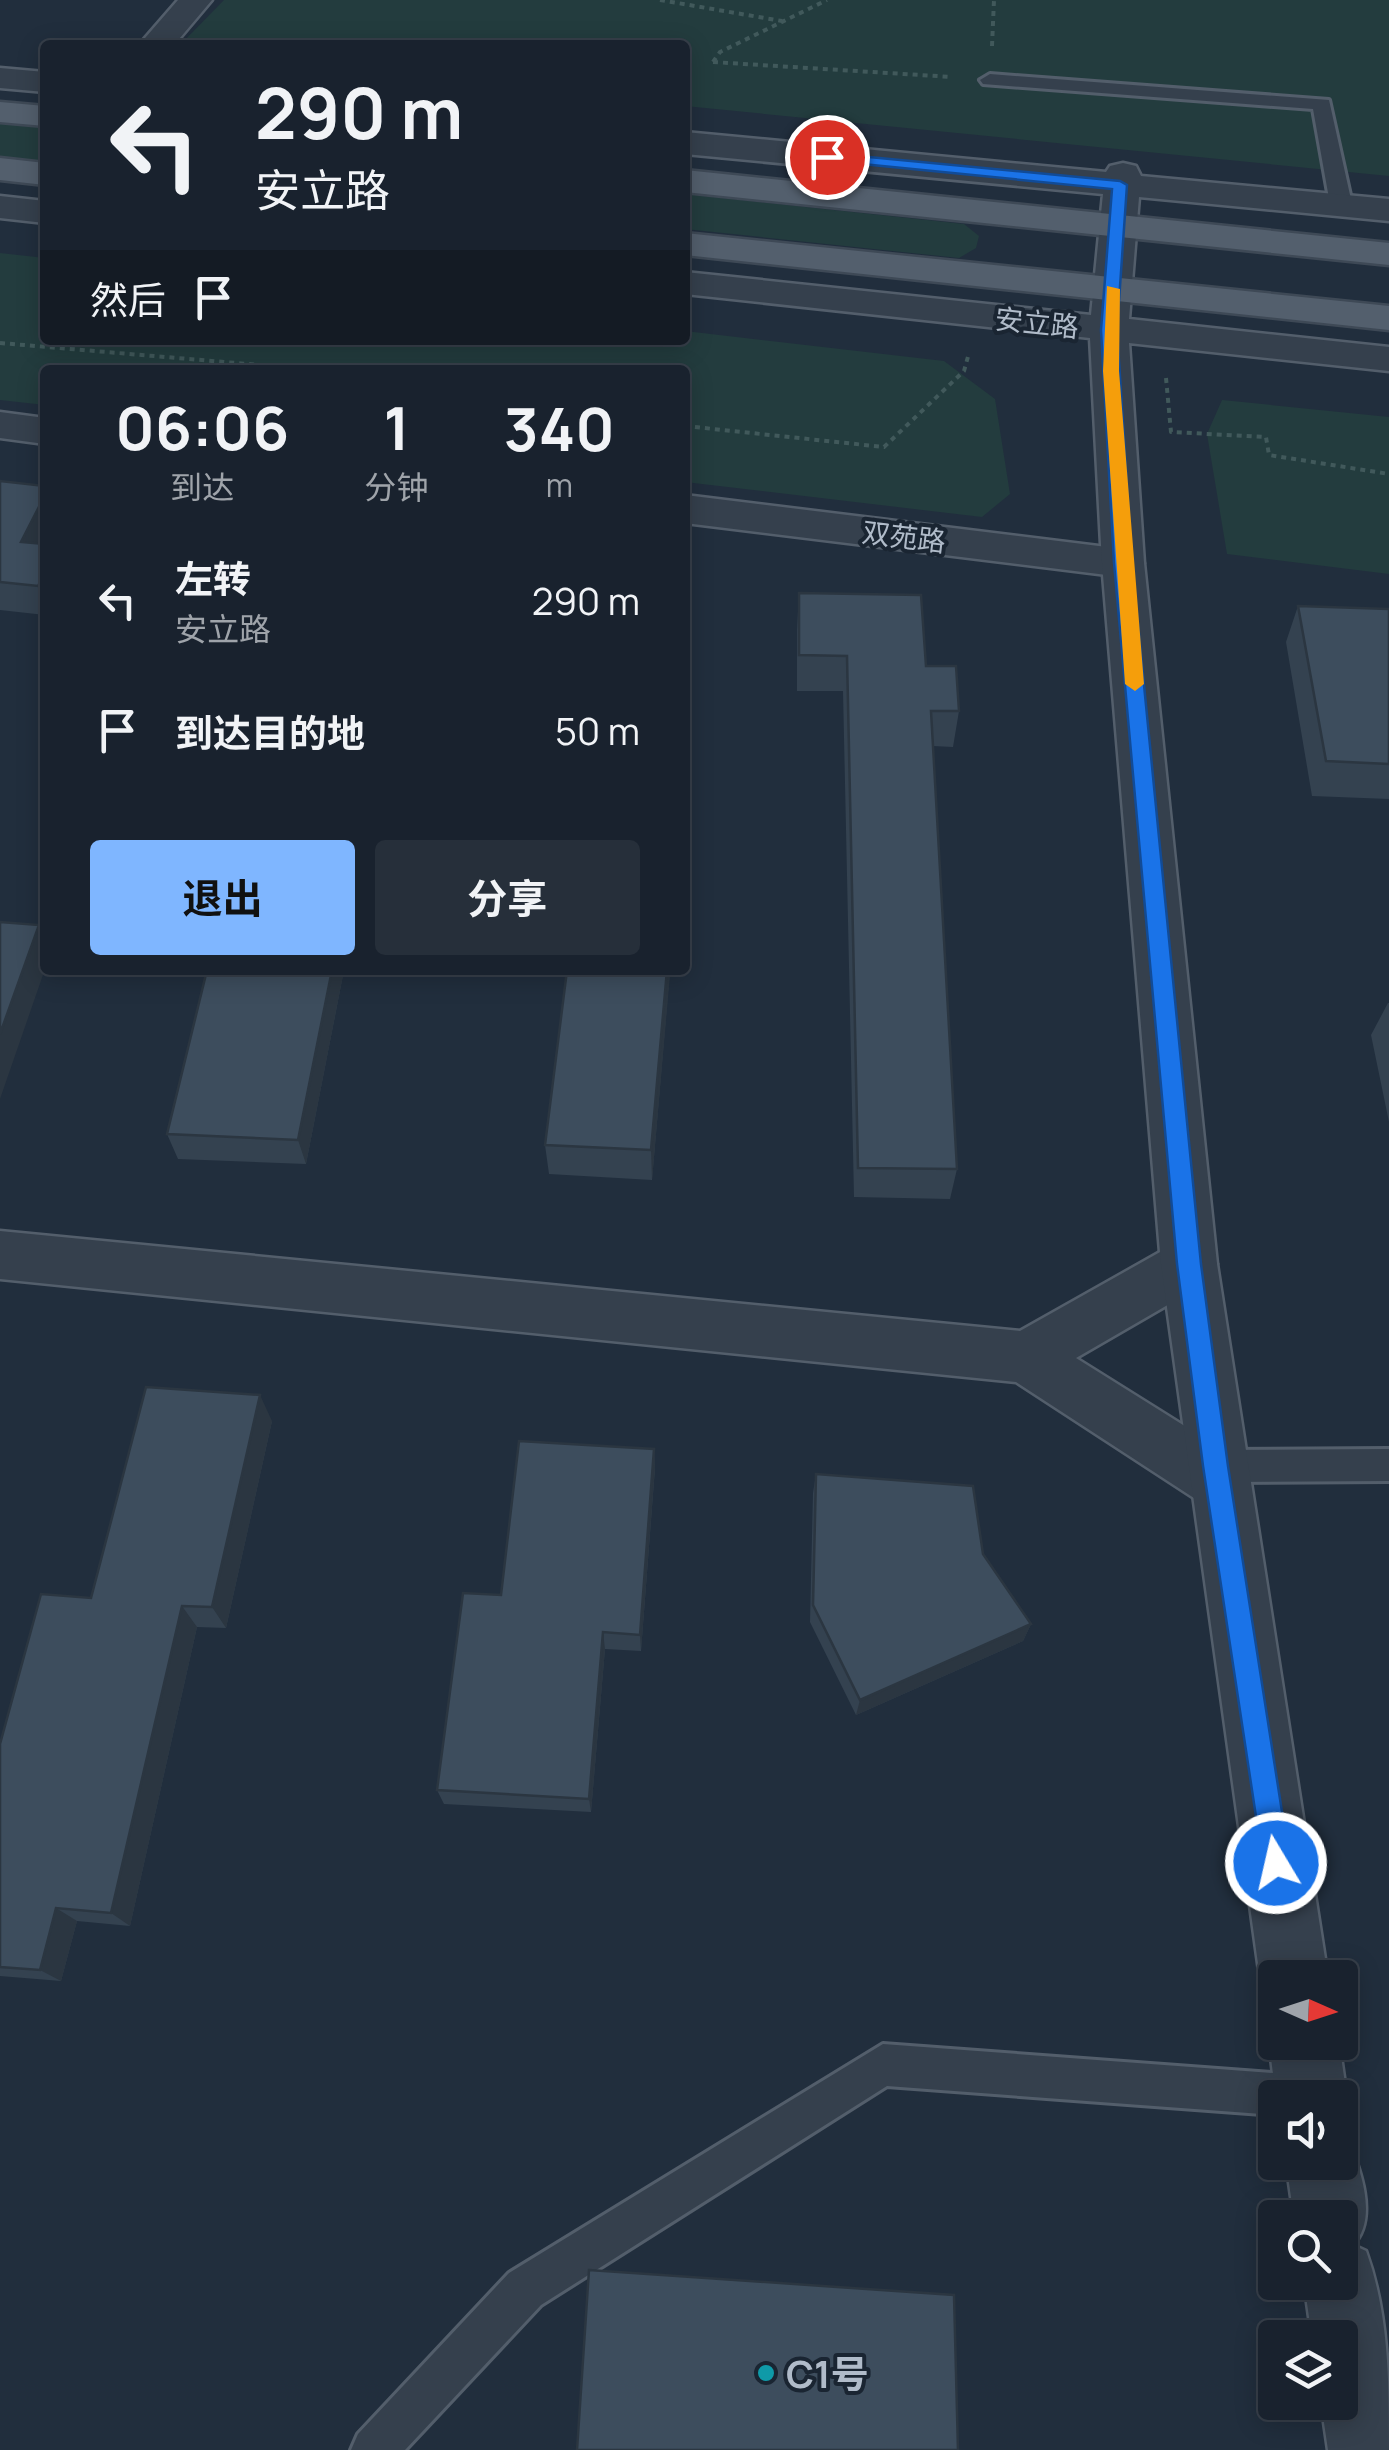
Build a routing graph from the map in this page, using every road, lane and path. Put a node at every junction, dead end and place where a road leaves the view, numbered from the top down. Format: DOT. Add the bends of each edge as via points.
graph roads {
  1 [pos="196,0"];
  2 [pos="660,0"];
  3 [pos="826,0"];
  4 [pos="994,0"];
  5 [pos="783,21"];
  6 [pos="160,40"];
  7 [pos="0,78"];
  8 [pos="990,80"];
  9 [pos="40,82"];
  10 [pos="0,112"];
  11 [pos="40,116"];
  12 [pos="690,144"];
  13 [pos="0,169"];
  14 [pos="40,173"];
  15 [pos="1121,180"];
  16 [pos="690,181"];
  17 [pos="1340,204"];
  18 [pos="0,208"];
  19 [pos="1389,210"];
  20 [pos="40,212"];
  21 [pos="1116,224"];
  22 [pos="690,245"];
  23 [pos="1389,254"];
  24 [pos="690,283"];
  25 [pos="1111,310"];
  26 [pos="1389,318"];
  27 [pos="0,342"];
  28 [pos="970,351"];
  29 [pos="1389,359"];
  30 [pos="245,365"];
  31 [pos="1166,378"];
  32 [pos="0,425"];
  33 [pos="690,427"];
  34 [pos="40,429"];
  35 [pos="1389,474"];
  36 [pos="690,510"];
  37 [pos="1123,563"];
  38 [pos="0,1254"];
  39 [pos="1189,1264"];
  40 [pos="1026,1357"];
  41 [pos="1389,1466"];
  42 [pos="1217,1473"];
  43 [pos="1291,1960"];
  44 [pos="1258,2093"];
  45 [pos="1343,2300"];
  46 [pos="374,2450"];
  47 [pos="1366,2450"];
  1 -- 6 [label="street"];
  2 -- 5 [label="path"];
  3 -- 5 [label="path"];
  4 -- 8 [label="path"];
  5 -- 8 [label="path" via="720,52 714,62"];
  7 -- 9 [label="street"];
  8 -- 17 [label="lane" via="1322,104"];
  10 -- 11 [label="main road"];
  12 -- 15 [label="street"];
  13 -- 14 [label="main road"];
  15 -- 17 [label="street"];
  15 -- 21 [label="street"];
  16 -- 21 [label="main road"];
  17 -- 19 [label="street"];
  18 -- 20 [label="street"];
  21 -- 23 [label="main road"];
  21 -- 25 [label="street"];
  22 -- 25 [label="main road, 安立路"];
  24 -- 25 [label="street, 安立路"];
  25 -- 26 [label="main road, 安立路"];
  25 -- 29 [label="street, 安立路"];
  25 -- 37 [label="street"];
  27 -- 30 [label="path"];
  28 -- 33 [label="path" via="964,371 884,446"];
  31 -- 35 [label="path" via="1172,432 1266,437 1270,455"];
  32 -- 34 [label="street"];
  36 -- 37 [label="street, 双苑路"];
  37 -- 39 [label="street"];
  38 -- 40 [label="street"];
  39 -- 40 [label="street"];
  39 -- 42 [label="street"];
  40 -- 42 [label="street"];
  41 -- 42 [label="lane"];
  42 -- 43 [label="street"];
  44 -- 46 [label="lane" via="883,2065 525,2289"];
  45 -- 47 [label="street"];
}
